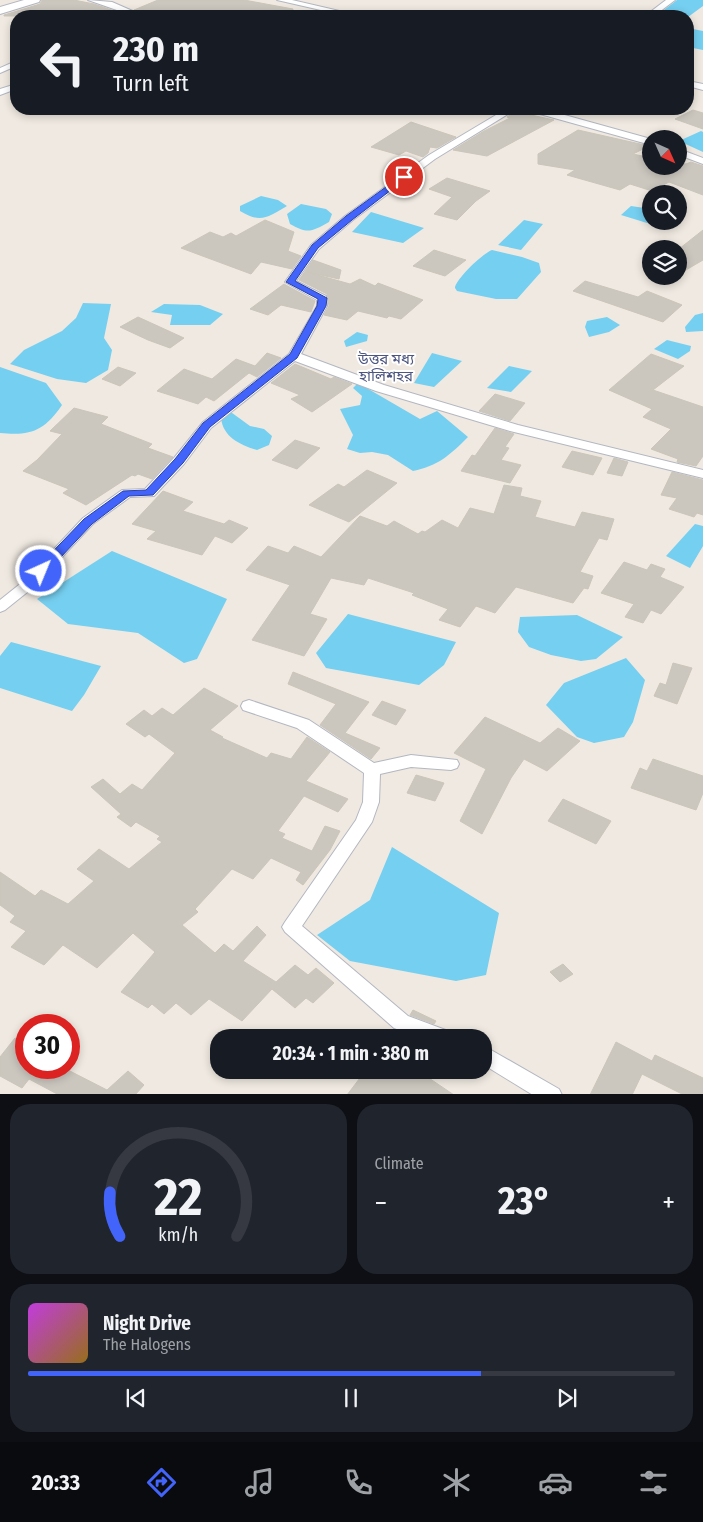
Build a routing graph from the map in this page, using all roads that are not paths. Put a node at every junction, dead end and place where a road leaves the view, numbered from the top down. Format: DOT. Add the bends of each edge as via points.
graph roads {
  1 [pos="35,0"];
  2 [pos="92,0"];
  3 [pos="281,0"];
  4 [pos="671,0"];
  5 [pos="124,10"];
  6 [pos="328,10"];
  7 [pos="657,10"];
  8 [pos="0,11"];
  9 [pos="502,115"];
  10 [pos="554,115"];
  11 [pos="642,140"];
  12 [pos="688,155"];
  13 [pos="703,161"];
  14 [pos="294,356"];
  15 [pos="703,474"];
  16 [pos="0,607"];
  17 [pos="249,706"];
  18 [pos="451,764"];
  19 [pos="372,770"];
  20 [pos="420,1029"];
  21 [pos="492,1060"];
  22 [pos="552,1094"];
  1 -- 8 [label="street"];
  2 -- 5 [label="street"];
  3 -- 6 [label="street"];
  4 -- 7 [label="street"];
  9 -- 14 [label="street" via="432,157 315,247 290,282 322,298 322,306"];
  10 -- 11 [label="street"];
  12 -- 13 [label="street"];
  14 -- 15 [label="street" via="380,388 514,428"];
  14 -- 16 [label="street" via="207,425 149,493 127,493 88,521 30,584"];
  17 -- 19 [label="street" via="303,724"];
  18 -- 19 [label="street" via="412,761"];
  19 -- 20 [label="street" via="370,802 364,822 291,927 401,1022"];
  21 -- 22 [label="street"];
}
